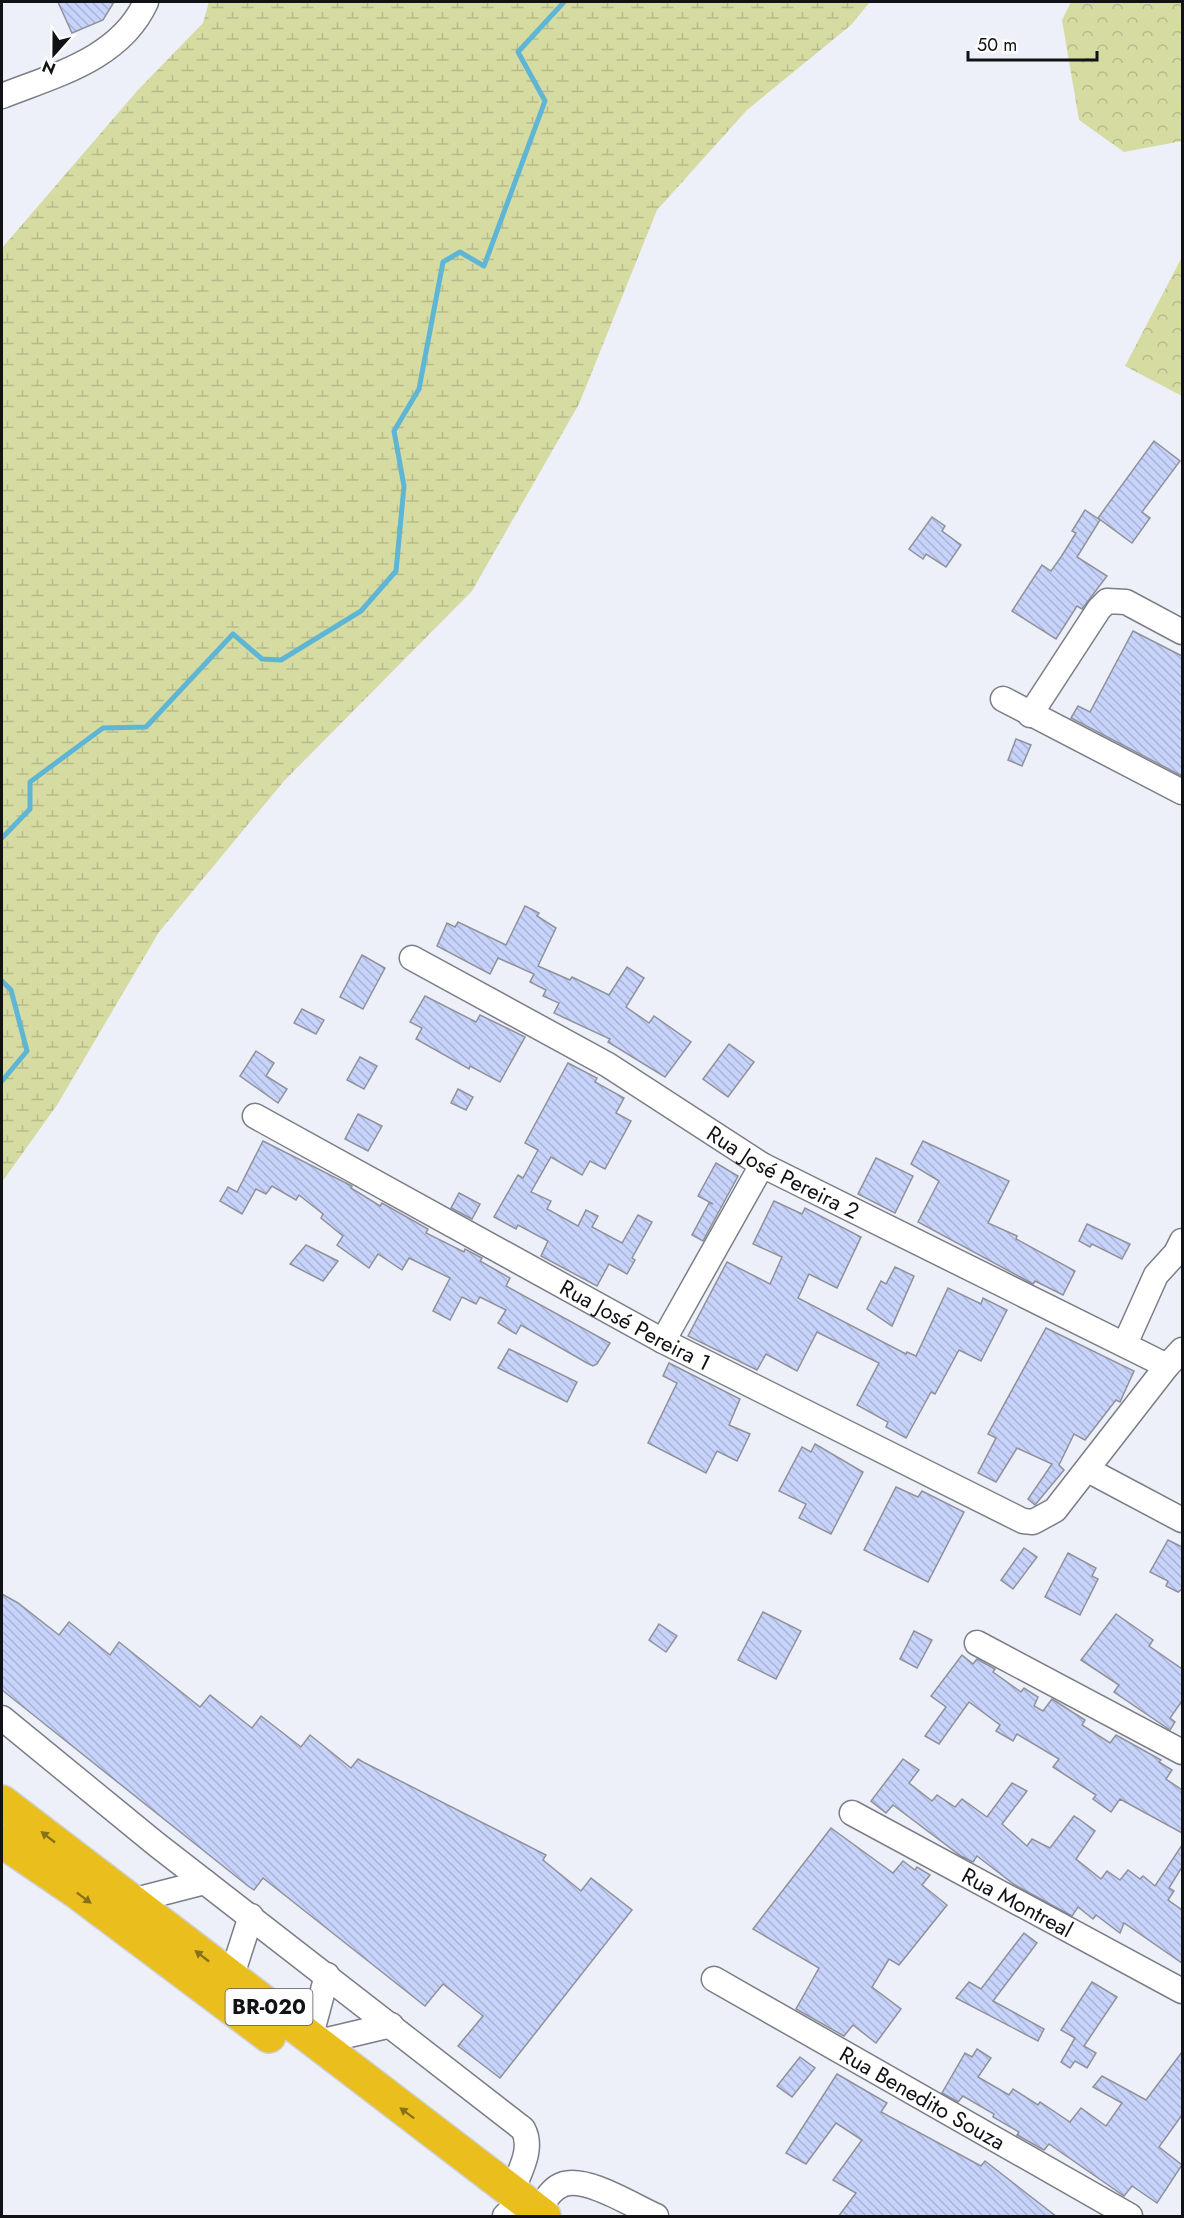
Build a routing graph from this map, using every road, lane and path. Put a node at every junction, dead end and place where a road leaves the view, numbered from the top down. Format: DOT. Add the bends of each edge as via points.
graph roads {
  1 [pos="146,2"];
  2 [pos="2,96"];
  3 [pos="1182,632"];
  4 [pos="1003,699"];
  5 [pos="1030,714"];
  6 [pos="1182,792"];
  7 [pos="412,958"];
  8 [pos="255,1116"];
  9 [pos="762,1164"];
  10 [pos="1182,1241"];
  11 [pos="663,1341"];
  12 [pos="1125,1344"];
  13 [pos="1175,1358"];
  14 [pos="1088,1470"];
  15 [pos="1182,1520"];
  16 [pos="977,1643"];
  17 [pos="2,1718"];
  18 [pos="1182,1752"];
  19 [pos="2,1802"];
  20 [pos="852,1813"];
  21 [pos="2,1841"];
  22 [pos="205,1881"];
  23 [pos="131,1901"];
  24 [pos="250,1916"];
  25 [pos="327,1975"];
  26 [pos="231,1978"];
  27 [pos="714,1979"];
  28 [pos="1182,1991"];
  29 [pos="391,2025"];
  30 [pos="312,2041"];
  31 [pos="520,2211"];
  32 [pos="656,2217"];
  33 [pos="1130,2217"];
  1 -- 2 [label="street" via="118,41 84,64"];
  3 -- 5 [label="street" via="1126,602 1107,601"];
  4 -- 5 [label="street"];
  5 -- 6 [label="street"];
  7 -- 9 [label="street, Rua José Pereira 2" via="608,1065"];
  8 -- 11 [label="street, Rua José Pereira 1"];
  9 -- 11 [label="street"];
  9 -- 12 [label="street, Rua José Pereira 2"];
  10 -- 12 [label="street" via="1156,1275"];
  11 -- 14 [label="street, Rua José Pereira 1" via="1023,1521 1033,1522 1055,1510"];
  12 -- 13 [label="street, Rua José Pereira 2"];
  13 -- 14 [label="street"];
  14 -- 15 [label="street"];
  16 -- 18 [label="street"];
  17 -- 22 [label="street"];
  23 -- 19 [label="highway, BR-020, one-way"];
  20 -- 28 [label="street, Rua Montreal"];
  21 -- 31 [label="highway, BR-020, one-way"];
  22 -- 23 [label="street"];
  22 -- 24 [label="street"];
  26 -- 23 [label="highway, BR-020, one-way"];
  24 -- 25 [label="street"];
  24 -- 26 [label="street"];
  25 -- 29 [label="street"];
  25 -- 30 [label="street"];
  26 -- 30 [label="highway, BR-020"];
  27 -- 33 [label="street, Rua Benedito Souza"];
  29 -- 30 [label="street"];
  29 -- 31 [label="street" via="523,2129 529,2140"];
  31 -- 30 [label="highway, BR-020, one-way"];
  31 -- 32 [label="street" via="563,2184 582,2182"];
}
